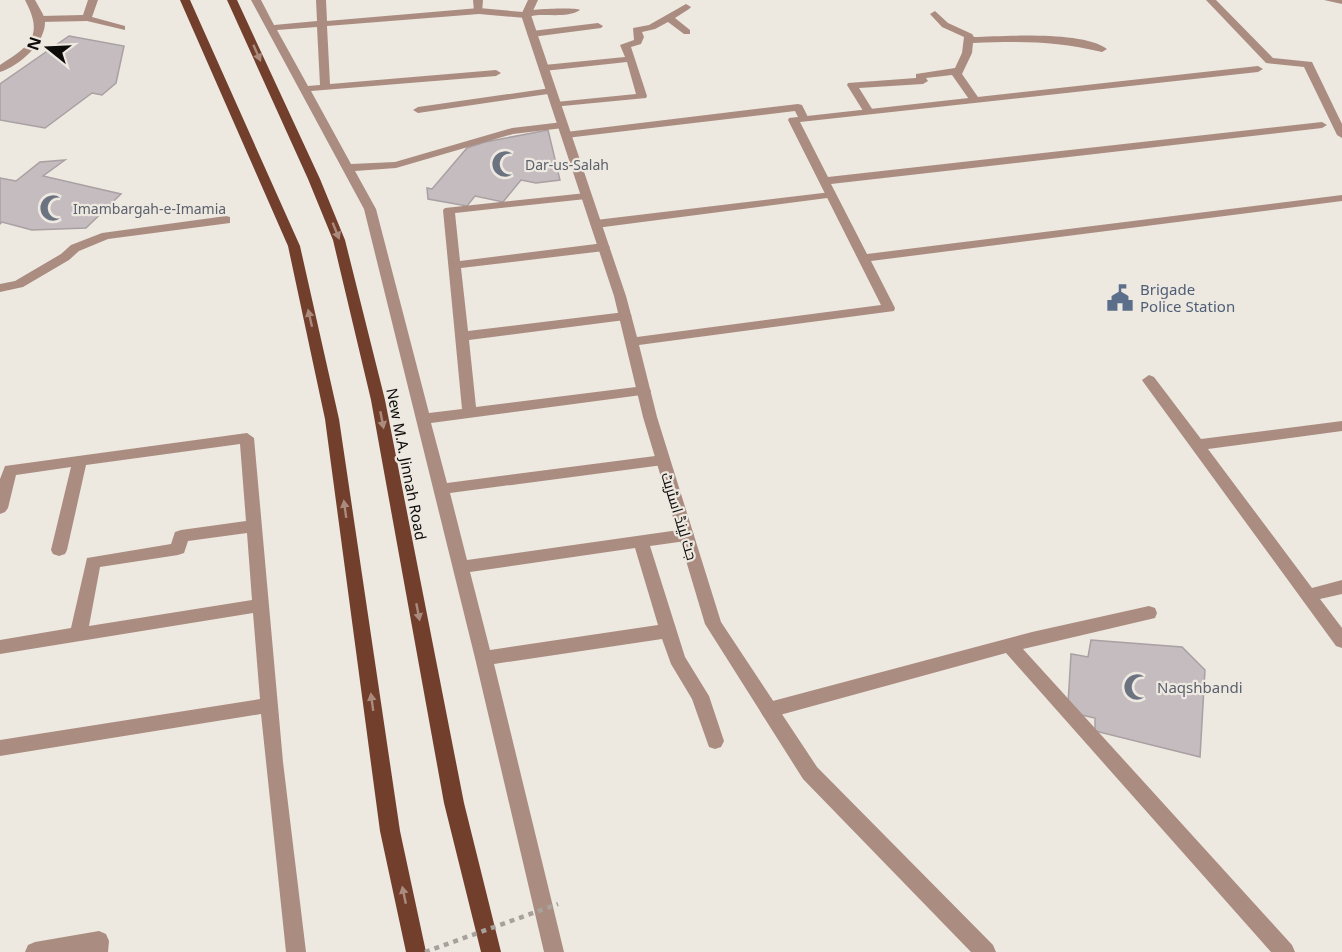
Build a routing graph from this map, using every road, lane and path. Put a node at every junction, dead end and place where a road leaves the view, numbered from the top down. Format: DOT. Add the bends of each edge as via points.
graph roads {
  1 [pos="30,0"];
  2 [pos="93,0"];
  3 [pos="185,0"];
  4 [pos="232,0"];
  5 [pos="256,0"];
  6 [pos="321,0"];
  7 [pos="478,0"];
  8 [pos="1211,0"];
  9 [pos="1329,0"];
  10 [pos="1342,2"];
  11 [pos="686,7"];
  12 [pos="529,9"];
  13 [pos="575,10"];
  14 [pos="479,11"];
  15 [pos="934,14"];
  16 [pos="668,17"];
  17 [pos="87,18"];
  18 [pos="40,19"];
  19 [pos="321,23"];
  20 [pos="598,26"];
  21 [pos="122,28"];
  22 [pos="271,28"];
  23 [pos="687,32"];
  24 [pos="532,34"];
  25 [pos="969,40"];
  26 [pos="1102,49"];
  27 [pos="631,59"];
  28 [pos="544,68"];
  29 [pos="0,69"];
  30 [pos="1258,69"];
  31 [pos="958,71"];
  32 [pos="496,73"];
  33 [pos="324,87"];
  34 [pos="304,89"];
  35 [pos="554,98"];
  36 [pos="975,100"];
  37 [pos="418,110"];
  38 [pos="869,112"];
  39 [pos="804,119"];
  40 [pos="1322,125"];
  41 [pos="565,130"];
  42 [pos="1342,135"];
  43 [pos="348,168"];
  44 [pos="824,181"];
  45 [pos="831,195"];
  46 [pos="586,196"];
  47 [pos="1342,198"];
  48 [pos="226,220"];
  49 [pos="596,224"];
  50 [pos="604,247"];
  51 [pos="863,258"];
  52 [pos="455,265"];
  53 [pos="0,288"];
  54 [pos="626,316"];
  55 [pos="462,336"];
  56 [pos="632,342"];
  57 [pos="1149,380"];
  58 [pos="644,391"];
  59 [pos="470,414"];
  60 [pos="423,419"];
  61 [pos="1342,426"];
  62 [pos="1197,445"];
  63 [pos="80,460"];
  64 [pos="663,460"];
  65 [pos="441,489"];
  66 [pos="0,508"];
  67 [pos="254,526"];
  68 [pos="686,536"];
  69 [pos="641,542"];
  70 [pos="59,550"];
  71 [pos="460,567"];
  72 [pos="1342,587"];
  73 [pos="1308,595"];
  74 [pos="261,605"];
  75 [pos="1149,613"];
  76 [pos="668,631"];
  77 [pos="79,633"];
  78 [pos="1342,641"];
  79 [pos="1009,645"];
  80 [pos="0,647"];
  81 [pos="484,658"];
  82 [pos="270,705"];
  83 [pos="769,710"];
  84 [pos="715,741"];
  85 [pos="0,748"];
  86 [pos="558,904"];
  87 [pos="35,952"];
  88 [pos="98,952"];
  89 [pos="296,952"];
  90 [pos="416,952"];
  91 [pos="425,952"];
  92 [pos="491,952"];
  93 [pos="554,952"];
  94 [pos="986,952"];
  95 [pos="1284,952"];
  1 -- 18 [label="street"];
  2 -- 17 [label="street"];
  90 -- 3 [label="main road, one-way" via="390,831 332,419 294,246"];
  4 -- 92 [label="main road, New M.A. Jinnah Road, one-way" via="339,240 378,400 454,803"];
  5 -- 22 [label="street"];
  6 -- 19 [label="street"];
  7 -- 14 [label="street"];
  8 -- 42 [label="street" via="1270,60 1308,64"];
  9 -- 10 [label="street"];
  11 -- 16 [label="street"];
  12 -- 13 [label="street" via="543,14"];
  12 -- 14 [label="street"];
  12 -- 24 [label="street, جٹ لینڈ اسٹریٹ"];
  14 -- 19 [label="street"];
  15 -- 25 [label="street" via="945,25 969,36"];
  16 -- 23 [label="street"];
  16 -- 27 [label="street" via="652,27 636,30 638,42 624,45"];
  17 -- 18 [label="street"];
  17 -- 21 [label="street"];
  18 -- 29 [label="street" via="39,35 20,56"];
  19 -- 22 [label="street"];
  19 -- 33 [label="street"];
  20 -- 24 [label="street"];
  22 -- 34 [label="street"];
  24 -- 28 [label="street, جٹ لینڈ اسٹریٹ"];
  25 -- 26 [label="street" via="1044,38"];
  25 -- 31 [label="street"];
  27 -- 28 [label="street"];
  27 -- 35 [label="street" via="642,96"];
  28 -- 35 [label="street, جٹ لینڈ اسٹریٹ"];
  30 -- 36 [label="street"];
  31 -- 36 [label="street"];
  31 -- 38 [label="street" via="920,76 923,81 852,85"];
  32 -- 33 [label="street"];
  33 -- 34 [label="street"];
  34 -- 43 [label="street"];
  35 -- 37 [label="street"];
  35 -- 41 [label="street, جٹ لینڈ اسٹریٹ"];
  36 -- 38 [label="street"];
  38 -- 39 [label="street"];
  39 -- 41 [label="street" via="798,107"];
  39 -- 44 [label="street" via="793,120"];
  40 -- 44 [label="street"];
  41 -- 43 [label="street" via="512,131 396,165"];
  41 -- 46 [label="street, جٹ لینڈ اسٹریٹ"];
  43 -- 60 [label="street" via="370,209"];
  44 -- 45 [label="street"];
  45 -- 49 [label="street"];
  45 -- 51 [label="street"];
  46 -- 49 [label="street, جٹ لینڈ اسٹریٹ"];
  46 -- 52 [label="street" via="449,210"];
  47 -- 51 [label="street"];
  48 -- 53 [label="street" via="106,236 75,248 19,284"];
  49 -- 50 [label="street, جٹ لینڈ اسٹریٹ"];
  50 -- 52 [label="street"];
  50 -- 54 [label="street, جٹ لینڈ اسٹریٹ"];
  51 -- 56 [label="street" via="889,308"];
  52 -- 55 [label="street"];
  54 -- 55 [label="street"];
  54 -- 56 [label="street, جٹ لینڈ اسٹریٹ"];
  55 -- 59 [label="street"];
  56 -- 58 [label="street, جٹ لینڈ اسٹریٹ"];
  57 -- 62 [label="street"];
  58 -- 59 [label="street"];
  58 -- 64 [label="street, جٹ لینڈ اسٹریٹ"];
  59 -- 60 [label="street"];
  60 -- 65 [label="street"];
  61 -- 62 [label="street"];
  62 -- 73 [label="street"];
  63 -- 66 [label="street" via="10,470"];
  63 -- 67 [label="street" via="247,438"];
  63 -- 70 [label="street"];
  64 -- 65 [label="street"];
  64 -- 68 [label="street, جٹ لینڈ اسٹریٹ"];
  65 -- 71 [label="street"];
  67 -- 74 [label="street"];
  67 -- 77 [label="street" via="181,536 178,549 93,562"];
  68 -- 69 [label="street"];
  68 -- 83 [label="street, جٹ لینڈ اسٹریٹ" via="713,624"];
  69 -- 71 [label="street"];
  69 -- 76 [label="street"];
  71 -- 81 [label="street"];
  72 -- 73 [label="street"];
  73 -- 78 [label="street"];
  74 -- 77 [label="street"];
  74 -- 82 [label="street"];
  75 -- 79 [label="street"];
  76 -- 81 [label="street"];
  76 -- 84 [label="street" via="677,658 700,696"];
  77 -- 80 [label="street"];
  79 -- 83 [label="street"];
  79 -- 95 [label="street"];
  81 -- 93 [label="street"];
  82 -- 85 [label="street"];
  82 -- 89 [label="street"];
  83 -- 94 [label="street, جٹ لینڈ اسٹریٹ" via="810,773"];
  86 -- 91 [label="path, bridge"];
  87 -- 88 [label="street" via="99,941"];
}
